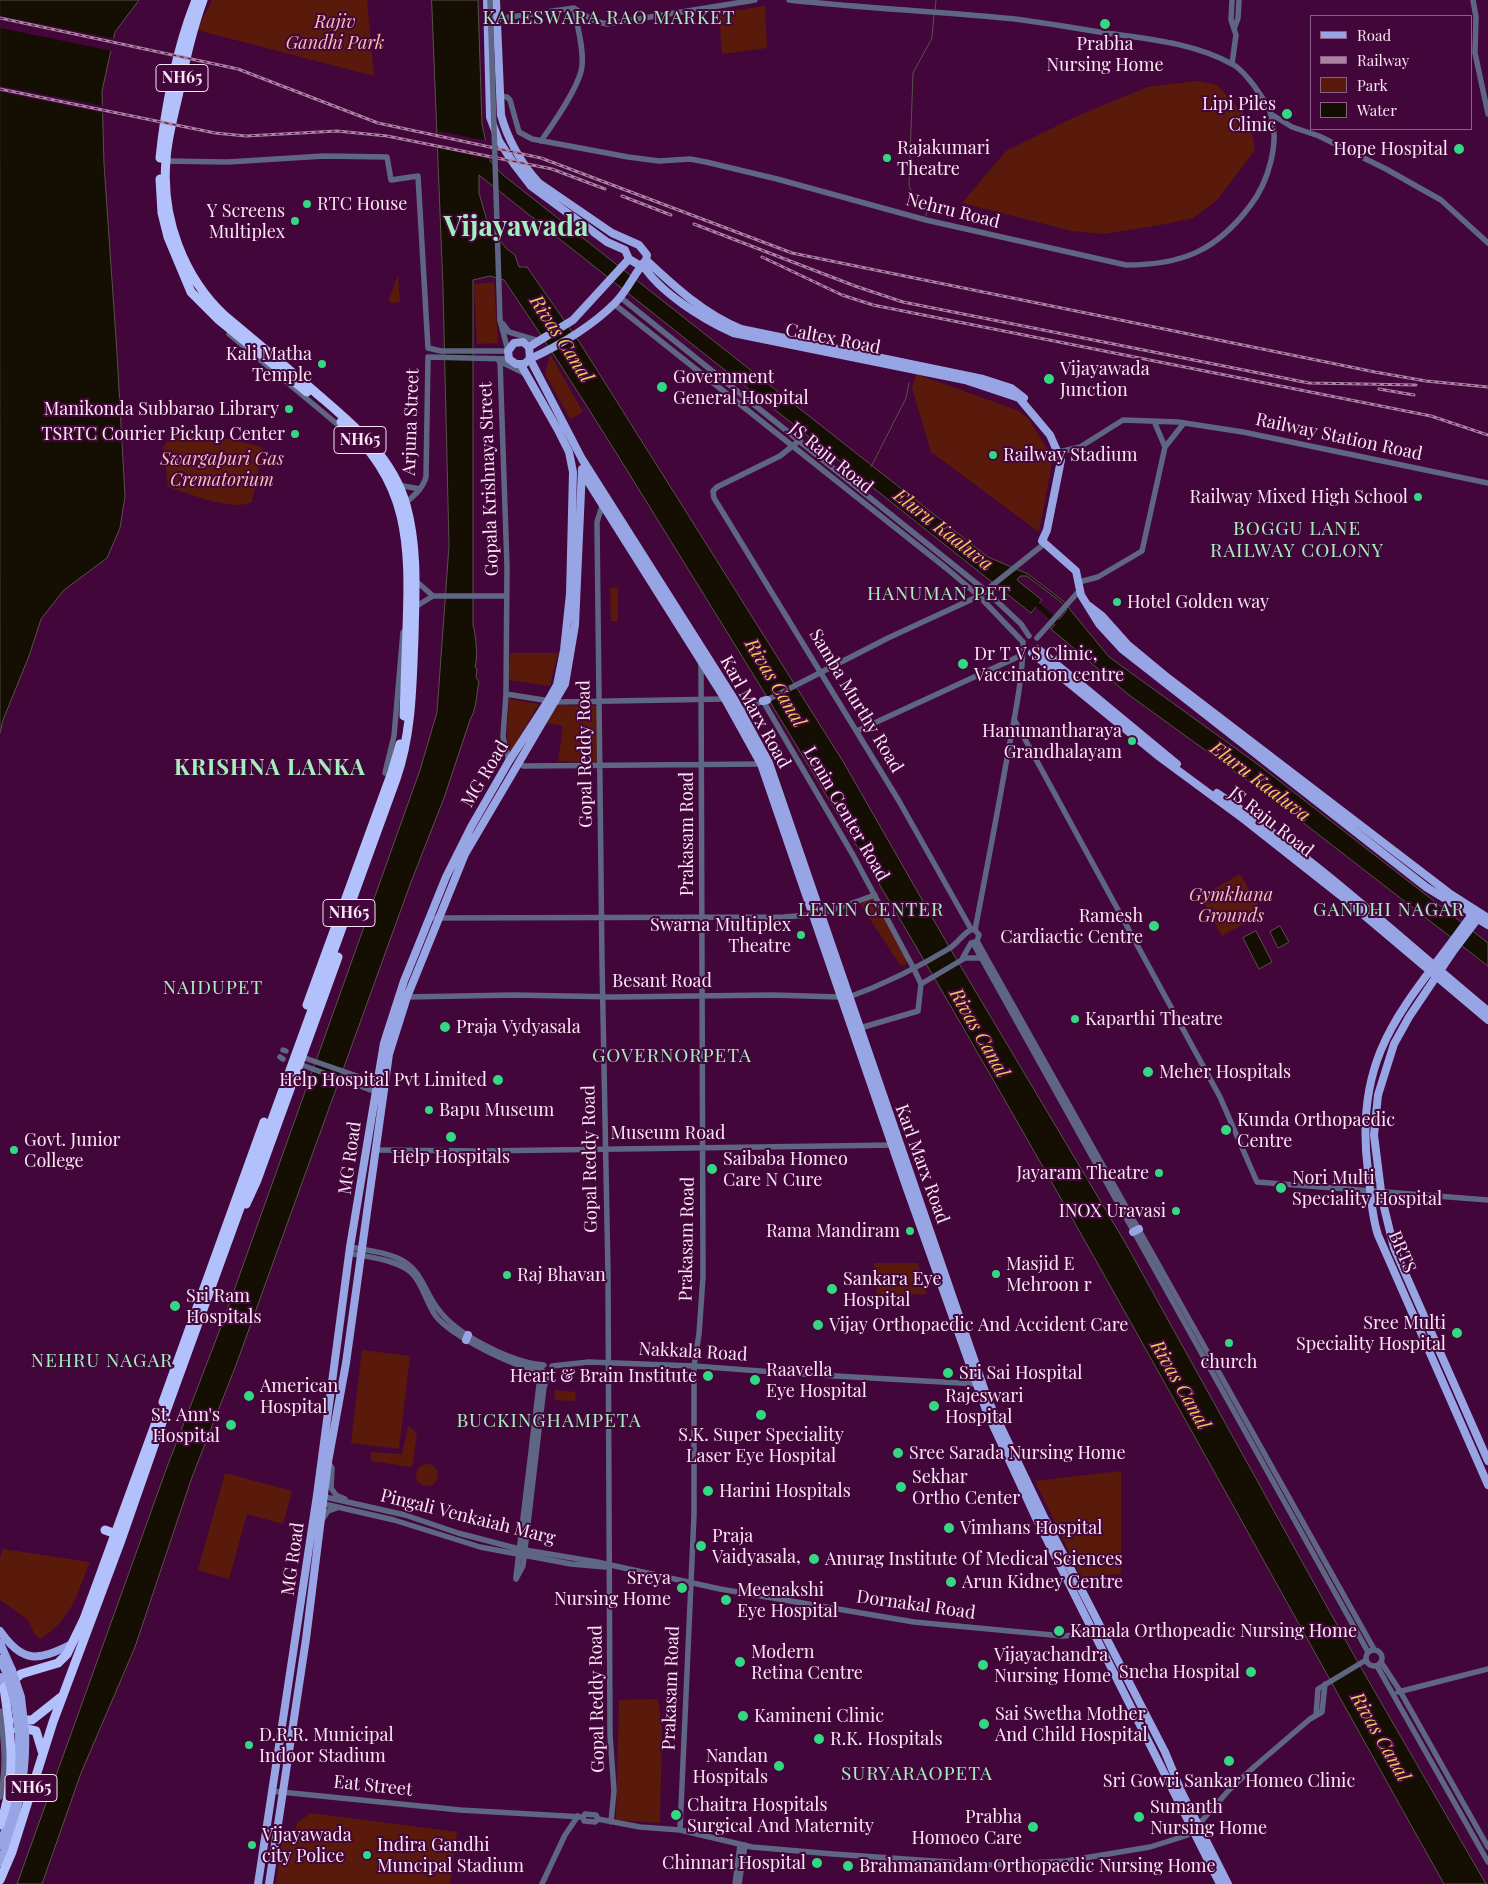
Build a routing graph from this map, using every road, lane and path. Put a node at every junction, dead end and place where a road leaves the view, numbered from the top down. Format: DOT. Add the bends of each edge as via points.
graph roads {
  1 [pos="196,0"];
  2 [pos="203,0"];
  3 [pos="488,0"];
  4 [pos="496,0"];
  5 [pos="755,0"];
  6 [pos="789,0"];
  7 [pos="1232,0"];
  8 [pos="1239,0"];
  9 [pos="1472,0"];
  10 [pos="574,8"];
  11 [pos="487,20"];
  12 [pos="497,20"];
  13 [pos="1234,29"];
  14 [pos="1232,64"];
  15 [pos="500,96"];
  16 [pos="1271,114"];
  17 [pos="1488,114"];
  18 [pos="541,141"];
  19 [pos="164,160"];
  20 [pos="633,243"];
  21 [pos="1488,243"];
  22 [pos="626,250"];
  23 [pos="627,261"];
  24 [pos="642,263"];
  25 [pos="196,282"];
  26 [pos="191,292"];
  27 [pos="619,298"];
  28 [pos="500,320"];
  29 [pos="509,332"];
  30 [pos="538,341"];
  31 [pos="505,343"];
  32 [pos="527,345"];
  33 [pos="496,352"];
  34 [pos="543,352"];
  35 [pos="509,355"];
  36 [pos="530,358"];
  37 [pos="485,359"];
  38 [pos="500,362"];
  39 [pos="520,365"];
  40 [pos="528,375"];
  41 [pos="540,380"];
  42 [pos="1154,421"];
  43 [pos="1184,423"];
  44 [pos="800,440"];
  45 [pos="793,446"];
  46 [pos="1165,447"];
  47 [pos="1058,452"];
  48 [pos="582,459"];
  49 [pos="573,472"];
  50 [pos="582,472"];
  51 [pos="1488,483"];
  52 [pos="398,485"];
  53 [pos="418,491"];
  54 [pos="604,500"];
  55 [pos="402,504"];
  56 [pos="575,505"];
  57 [pos="408,514"];
  58 [pos="1044,540"];
  59 [pos="416,581"];
  60 [pos="1079,582"];
  61 [pos="986,591"];
  62 [pos="1079,591"];
  63 [pos="433,596"];
  64 [pos="506,596"];
  65 [pos="979,596"];
  66 [pos="414,607"];
  67 [pos="1029,636"];
  68 [pos="1037,638"];
  69 [pos="1023,642"];
  70 [pos="702,648"];
  71 [pos="1029,652"];
  72 [pos="701,664"];
  73 [pos="822,673"];
  74 [pos="506,694"];
  75 [pos="725,699"];
  76 [pos="601,700"];
  77 [pos="701,700"];
  78 [pos="765,700"];
  79 [pos="552,702"];
  80 [pos="737,713"];
  81 [pos="1014,719"];
  82 [pos="857,731"];
  83 [pos="509,761"];
  84 [pos="521,764"];
  85 [pos="765,764"];
  86 [pos="600,766"];
  87 [pos="702,766"];
  88 [pos="384,773"];
  89 [pos="875,895"];
  90 [pos="817,915"];
  91 [pos="1479,915"];
  92 [pos="430,918"];
  93 [pos="439,918"];
  94 [pos="702,918"];
  95 [pos="601,919"];
  96 [pos="345,922"];
  97 [pos="1488,925"];
  98 [pos="973,930"];
  99 [pos="965,935"];
  100 [pos="974,942"];
  101 [pos="1452,948"];
  102 [pos="981,958"];
  103 [pos="960,960"];
  104 [pos="1433,968"];
  105 [pos="914,969"];
  106 [pos="1440,974"];
  107 [pos="921,984"];
  108 [pos="702,996"];
  109 [pos="407,997"];
  110 [pos="602,997"];
  111 [pos="840,997"];
  112 [pos="849,997"];
  113 [pos="1488,1011"];
  114 [pos="1488,1020"];
  115 [pos="860,1028"];
  116 [pos="303,1062"];
  117 [pos="380,1089"];
  118 [pos="896,1145"];
  119 [pos="605,1149"];
  120 [pos="703,1149"];
  121 [pos="376,1150"];
  122 [pos="1370,1191"];
  123 [pos="1381,1192"];
  124 [pos="1488,1200"];
  125 [pos="233,1227"];
  126 [pos="1136,1230"];
  127 [pos="350,1250"];
  128 [pos="361,1252"];
  129 [pos="607,1363"];
  130 [pos="694,1366"];
  131 [pos="545,1370"];
  132 [pos="979,1384"];
  133 [pos="162,1413"];
  134 [pos="1488,1461"];
  135 [pos="328,1462"];
  136 [pos="1488,1485"];
  137 [pos="320,1499"];
  138 [pos="351,1504"];
  139 [pos="341,1508"];
  140 [pos="320,1524"];
  141 [pos="432,1524"];
  142 [pos="105,1530"];
  143 [pos="429,1532"];
  144 [pos="116,1534"];
  145 [pos="522,1553"];
  146 [pos="610,1567"];
  147 [pos="690,1583"];
  148 [pos="1096,1626"];
  149 [pos="0,1631"];
  150 [pos="0,1643"];
  151 [pos="72,1644"];
  152 [pos="1374,1649"];
  153 [pos="1368,1652"];
  154 [pos="67,1654"];
  155 [pos="0,1659"];
  156 [pos="76,1660"];
  157 [pos="1363,1662"];
  158 [pos="1379,1664"];
  159 [pos="1488,1669"];
  160 [pos="6,1673"];
  161 [pos="4,1688"];
  162 [pos="1397,1693"];
  163 [pos="63,1695"];
  164 [pos="4,1713"];
  165 [pos="18,1732"];
  166 [pos="42,1753"];
  167 [pos="271,1791"];
  168 [pos="282,1793"];
  169 [pos="0,1797"];
  170 [pos="581,1816"];
  171 [pos="611,1822"];
  172 [pos="0,1825"];
  173 [pos="1198,1825"];
  174 [pos="680,1830"];
  175 [pos="1192,1832"];
  176 [pos="0,1845"];
  177 [pos="742,1845"];
  178 [pos="1488,1847"];
  179 [pos="1488,1862"];
  180 [pos="0,1863"];
  181 [pos="261,1865"];
  182 [pos="271,1866"];
  183 [pos="0,1880"];
  184 [pos="258,1884"];
  185 [pos="269,1884"];
  186 [pos="542,1884"];
  187 [pos="735,1884"];
  188 [pos="739,1884"];
  189 [pos="1220,1884"];
  190 [pos="1228,1884"];
  1 -- 19 [label="highway, NH65" via="174,81"];
  2 -- 19 [label="highway, NH65" via="192,33"];
  3 -- 11 [label="main road"];
  3 -- 28 [label="street, bridge"];
  4 -- 12 [label="main road"];
  5 -- 10 [label="street" via="608,24"];
  6 -- 14 [label="street" via="1006,18 1180,44"];
  7 -- 13 [label="street"];
  8 -- 13 [label="street"];
  9 -- 17 [label="street" via="1475,53"];
  10 -- 12 [label="street"];
  10 -- 18 [label="street" via="582,59 580,72"];
  11 -- 12 [label="main road"];
  11 -- 22 [label="main road" via="489,95 492,125 499,140 523,178 607,242"];
  12 -- 15 [label="main road"];
  13 -- 14 [label="street"];
  14 -- 16 [label="street, Nehru Road" via="1253,84"];
  15 -- 18 [label="street, Nehru Road" via="510,100 520,132 525,137"];
  15 -- 20 [label="main road" via="503,124 539,183"];
  16 -- 18 [label="street, Nehru Road" via="1273,145 1270,163 1256,198 1236,225 1215,242 1187,256 1141,265 1117,264 1010,241 706,162 659,161"];
  16 -- 21 [label="street" via="1292,127 1319,136 1386,169 1441,200"];
  19 -- 25 [label="highway, NH65" via="169,214"];
  19 -- 26 [label="highway, NH65" via="160,190 164,222 172,251"];
  19 -- 33 [label="street" via="228,162 383,155 388,160 391,180 418,176 428,348"];
  20 -- 22 [label="main road"];
  20 -- 24 [label="main road" via="644,250"];
  22 -- 23 [label="main road"];
  23 -- 24 [label="main road"];
  23 -- 30 [label="main road" via="573,320"];
  24 -- 27 [label="main road"];
  24 -- 47 [label="main road, Caltex Road" via="712,315 733,326 983,379 1016,390 1050,435"];
  25 -- 26 [label="street"];
  25 -- 52 [label="highway, NH65" via="225,316 362,432 383,458"];
  26 -- 55 [label="highway, NH65" via="219,320 364,444"];
  26 -- 88 [label="street" via="190,296 218,324 346,431 367,453 391,490 399,514 405,591 394,736"];
  27 -- 34 [label="main road" via="578,333"];
  27 -- 44 [label="street, JS Raju Road"];
  27 -- 45 [label="street, JS Raju Road"];
  28 -- 29 [label="street"];
  28 -- 31 [label="street"];
  29 -- 30 [label="street"];
  29 -- 32 [label="street"];
  30 -- 32 [label="main road"];
  31 -- 33 [label="street"];
  31 -- 35 [label="street"];
  32 -- 35 [label="main road" via="514,343"];
  32 -- 36 [label="main road"];
  33 -- 35 [label="street"];
  34 -- 36 [label="main road"];
  34 -- 41 [label="main road"];
  35 -- 37 [label="street"];
  35 -- 39 [label="main road" via="512,362"];
  36 -- 39 [label="main road"];
  36 -- 41 [label="main road, Karl Marx Road"];
  37 -- 38 [label="street"];
  37 -- 53 [label="street, Arjuna Street" via="428,357 426,477"];
  38 -- 40 [label="street"];
  38 -- 64 [label="street, Gopala Krishnaya Street"];
  39 -- 40 [label="main road, MG Road"];
  40 -- 49 [label="main road, MG Road" via="569,452"];
  41 -- 48 [label="main road, Karl Marx Road"];
  42 -- 43 [label="street, Railway Station Road"];
  42 -- 46 [label="street"];
  42 -- 47 [label="street, Railway Station Road" via="1123,420 1080,447"];
  43 -- 46 [label="street"];
  43 -- 51 [label="street, Railway Station Road" via="1225,428"];
  44 -- 45 [label="street"];
  44 -- 61 [label="street, JS Raju Road"];
  45 -- 65 [label="street, JS Raju Road"];
  45 -- 73 [label="street, Samba Murthy Road" via="713,491 718,506"];
  46 -- 60 [label="street" via="1142,551 1098,577"];
  47 -- 58 [label="main road, Caltex Road" via="1060,469"];
  48 -- 50 [label="main road, MG Road"];
  48 -- 54 [label="main road, Karl Marx Road"];
  49 -- 50 [label="main road"];
  49 -- 56 [label="main road, MG Road"];
  50 -- 54 [label="main road, Karl Marx Road"];
  50 -- 56 [label="main road, MG Road"];
  52 -- 53 [label="street"];
  52 -- 55 [label="highway, NH65"];
  53 -- 55 [label="street, Arjuna Street"];
  53 -- 57 [label="street"];
  54 -- 70 [label="main road, Karl Marx Road"];
  54 -- 72 [label="main road, Karl Marx Road"];
  54 -- 76 [label="street, Gopal Reddy Road" via="598,522"];
  55 -- 57 [label="highway, NH65"];
  55 -- 133 [label="highway, NH65" via="409,576 404,710 397,755 291,1054 235,1199"];
  56 -- 79 [label="main road, MG Road" via="578,569 574,632 565,684"];
  57 -- 59 [label="highway, NH65"];
  58 -- 60 [label="main road" via="1074,568"];
  58 -- 61 [label="street"];
  59 -- 63 [label="street"];
  59 -- 66 [label="highway, NH65"];
  60 -- 62 [label="main road"];
  61 -- 65 [label="street"];
  61 -- 67 [label="street, JS Raju Road"];
  62 -- 68 [label="street"];
  62 -- 91 [label="main road" via="1089,606 1127,644 1168,678"];
  63 -- 64 [label="street"];
  63 -- 66 [label="street"];
  64 -- 74 [label="street, Gopala Krishnaya Street"];
  65 -- 69 [label="street, JS Raju Road"];
  65 -- 73 [label="street"];
  66 -- 96 [label="highway, NH65" via="410,717 403,759"];
  67 -- 68 [label="street"];
  67 -- 69 [label="street"];
  68 -- 71 [label="street" via="1040,645"];
  69 -- 71 [label="street"];
  70 -- 72 [label="street, Prakasam Road"];
  70 -- 80 [label="main road, Karl Marx Road"];
  71 -- 81 [label="street"];
  71 -- 82 [label="street"];
  71 -- 104 [label="main road, JS Raju Road" via="1150,750 1245,820"];
  72 -- 75 [label="main road, Karl Marx Road"];
  72 -- 77 [label="street, Prakasam Road"];
  73 -- 78 [label="street"];
  73 -- 82 [label="street, Samba Murthy Road"];
  74 -- 79 [label="street"];
  74 -- 83 [label="street, Gopala Krishnaya Street" via="503,737"];
  75 -- 77 [label="street"];
  75 -- 80 [label="main road, Karl Marx Road"];
  76 -- 77 [label="street"];
  76 -- 79 [label="street"];
  76 -- 86 [label="street, Gopal Reddy Road"];
  77 -- 87 [label="street, Prakasam Road"];
  78 -- 80 [label="street"];
  78 -- 89 [label="street, Lenin Center Road"];
  79 -- 83 [label="main road, MG Road"];
  79 -- 84 [label="main road, MG Road"];
  80 -- 85 [label="main road, Karl Marx Road"];
  81 -- 98 [label="street"];
  81 -- 122 [label="street" via="1220,1097 1257,1182"];
  82 -- 98 [label="street, Samba Murthy Road"];
  83 -- 92 [label="main road, MG Road" via="452,862"];
  84 -- 86 [label="street"];
  84 -- 93 [label="main road, MG Road" via="465,854"];
  85 -- 87 [label="street"];
  85 -- 90 [label="main road, Karl Marx Road"];
  86 -- 87 [label="street"];
  86 -- 95 [label="street, Gopal Reddy Road"];
  87 -- 94 [label="street, Prakasam Road"];
  89 -- 90 [label="street"];
  89 -- 105 [label="street, Lenin Center Road"];
  90 -- 94 [label="street"];
  90 -- 111 [label="main road, Karl Marx Road"];
  90 -- 112 [label="main road, Karl Marx Road"];
  91 -- 97 [label="main road"];
  91 -- 101 [label="main road, BRTS"];
  92 -- 93 [label="street"];
  92 -- 117 [label="main road, MG Road" via="388,1025 380,1060"];
  93 -- 95 [label="street"];
  93 -- 109 [label="main road, MG Road"];
  94 -- 95 [label="street"];
  94 -- 108 [label="street, Prakasam Road"];
  95 -- 110 [label="street, Gopal Reddy Road"];
  96 -- 116 [label="highway" via="340,950"];
  96 -- 125 [label="highway, NH65"];
  98 -- 99 [label="street"];
  98 -- 100 [label="street" via="979,935"];
  99 -- 100 [label="street" via="967,941"];
  99 -- 105 [label="street" via="952,947"];
  100 -- 102 [label="street"];
  100 -- 103 [label="street"];
  100 -- 126 [label="street"];
  101 -- 104 [label="main road, BRTS"];
  101 -- 106 [label="main road, BRTS"];
  102 -- 103 [label="street"];
  102 -- 126 [label="street"];
  103 -- 107 [label="street"];
  104 -- 106 [label="main road, JS Raju Road"];
  104 -- 122 [label="main road, BRTS" via="1391,1026 1370,1079 1364,1124"];
  105 -- 107 [label="street, Lenin Center Road"];
  105 -- 112 [label="street"];
  106 -- 113 [label="main road, JS Raju Road"];
  106 -- 114 [label="main road, JS Raju Road"];
  106 -- 123 [label="main road, BRTS" via="1400,1032 1381,1082 1374,1136"];
  107 -- 115 [label="street" via="918,1011"];
  108 -- 110 [label="street, Besant Road"];
  108 -- 111 [label="street, Besant Road"];
  108 -- 120 [label="street, Prakasam Road"];
  109 -- 110 [label="street, Besant Road"];
  109 -- 117 [label="main road, MG Road"];
  110 -- 119 [label="street, Gopal Reddy Road"];
  111 -- 118 [label="main road, Karl Marx Road"];
  112 -- 115 [label="main road, Karl Marx Road"];
  115 -- 118 [label="main road, Karl Marx Road"];
  116 -- 117 [label="street" via="349,1075"];
  116 -- 117 [label="street" via="347,1082"];
  116 -- 125 [label="highway" via="257,1180"];
  117 -- 121 [label="main road, MG Road"];
  117 -- 127 [label="main road, MG Road"];
  118 -- 120 [label="street, Museum Road"];
  118 -- 132 [label="main road, Karl Marx Road"];
  119 -- 120 [label="street, Museum Road"];
  119 -- 121 [label="street, Museum Road"];
  119 -- 129 [label="street, Gopal Reddy Road"];
  120 -- 130 [label="street, Prakasam Road" via="703,1277"];
  121 -- 128 [label="main road, MG Road"];
  122 -- 123 [label="street"];
  122 -- 136 [label="main road, BRTS" via="1374,1220 1383,1247"];
  123 -- 124 [label="street"];
  123 -- 134 [label="main road, BRTS" via="1394,1248"];
  125 -- 133 [label="highway, NH65"];
  126 -- 152 [label="street"];
  126 -- 153 [label="street"];
  127 -- 128 [label="street"];
  127 -- 137 [label="main road, MG Road"];
  128 -- 131 [label="street" via="407,1264 445,1318 468,1338 514,1363"];
  128 -- 135 [label="main road, MG Road"];
  129 -- 130 [label="street, Nakkala Road"];
  129 -- 131 [label="street, Nakkala Road" via="552,1366"];
  129 -- 146 [label="street, Gopal Reddy Road"];
  130 -- 132 [label="street, Nakkala Road"];
  130 -- 147 [label="street, Prakasam Road" via="694,1515"];
  131 -- 145 [label="street" via="539,1385"];
  132 -- 148 [label="main road, Karl Marx Road"];
  133 -- 144 [label="highway, NH65"];
  133 -- 156 [label="highway, NH65" via="120,1543"];
  135 -- 137 [label="main road, MG Road"];
  135 -- 138 [label="street" via="332,1468 331,1488"];
  137 -- 138 [label="street, Pingali Venkaiah Marg"];
  137 -- 139 [label="street, Pingali Venkaiah Marg"];
  137 -- 140 [label="main road, MG Road"];
  137 -- 167 [label="main road, MG Road"];
  138 -- 141 [label="street, Pingali Venkaiah Marg"];
  139 -- 140 [label="street" via="328,1511"];
  139 -- 143 [label="street, Pingali Venkaiah Marg"];
  140 -- 168 [label="main road, MG Road"];
  141 -- 143 [label="street"];
  141 -- 145 [label="street, Pingali Venkaiah Marg"];
  142 -- 144 [label="highway"];
  143 -- 145 [label="street, Pingali Venkaiah Marg" via="480,1547"];
  144 -- 151 [label="highway, NH65"];
  145 -- 146 [label="street, Pingali Venkaiah Marg" via="594,1568"];
  146 -- 147 [label="street, Dornakal Road"];
  146 -- 171 [label="street, Gopal Reddy Road" via="610,1736 614,1790"];
  147 -- 148 [label="street, Dornakal Road" via="914,1622 1063,1636 1076,1636"];
  147 -- 174 [label="street, Prakasam Road"];
  148 -- 173 [label="main road, Karl Marx Road" via="1165,1752"];
  148 -- 175 [label="main road, Karl Marx Road"];
  149 -- 151 [label="main road" via="13,1648 26,1656 44,1655"];
  150 -- 160 [label="main road"];
  151 -- 154 [label="highway, NH65"];
  152 -- 153 [label="street"];
  152 -- 158 [label="street" via="1382,1654"];
  153 -- 157 [label="street"];
  154 -- 156 [label="highway"];
  154 -- 161 [label="highway" via="58,1663 21,1674"];
  155 -- 160 [label="main road"];
  156 -- 163 [label="highway, NH65"];
  157 -- 158 [label="street"];
  157 -- 173 [label="street" via="1318,1689 1316,1715 1248,1773"];
  158 -- 162 [label="street"];
  159 -- 162 [label="street"];
  160 -- 161 [label="main road"];
  160 -- 165 [label="main road, bridge" via="21,1697"];
  161 -- 164 [label="highway, NH65"];
  162 -- 178 [label="street"];
  162 -- 179 [label="street"];
  163 -- 164 [label="highway" via="32,1720 20,1721"];
  163 -- 166 [label="highway, NH65"];
  164 -- 165 [label="highway, NH65"];
  164 -- 169 [label="street" via="4,1770"];
  165 -- 166 [label="highway" via="27,1729 36,1732"];
  165 -- 172 [label="highway, NH65" via="10,1789"];
  165 -- 176 [label="main road" via="19,1760 14,1797"];
  165 -- 180 [label="main road" via="23,1788"];
  166 -- 183 [label="highway, NH65" via="12,1852"];
  167 -- 168 [label="street, Eat Street"];
  167 -- 181 [label="main road, MG Road"];
  168 -- 170 [label="street, Eat Street" via="460,1810"];
  168 -- 182 [label="main road, MG Road"];
  170 -- 171 [label="street, Eat Street" via="596,1815 598,1819"];
  170 -- 186 [label="street" via="564,1835"];
  171 -- 174 [label="street, Eat Street"];
  173 -- 175 [label="street"];
  173 -- 190 [label="main road, Karl Marx Road"];
  174 -- 177 [label="street, Eat Street"];
  175 -- 177 [label="street, Eat Street" via="1150,1847 1066,1861 992,1865"];
  175 -- 189 [label="main road, Karl Marx Road"];
  177 -- 187 [label="street"];
  177 -- 188 [label="street"];
  181 -- 182 [label="main road"];
  181 -- 184 [label="main road, MG Road"];
  182 -- 185 [label="main road, MG Road"];
}
